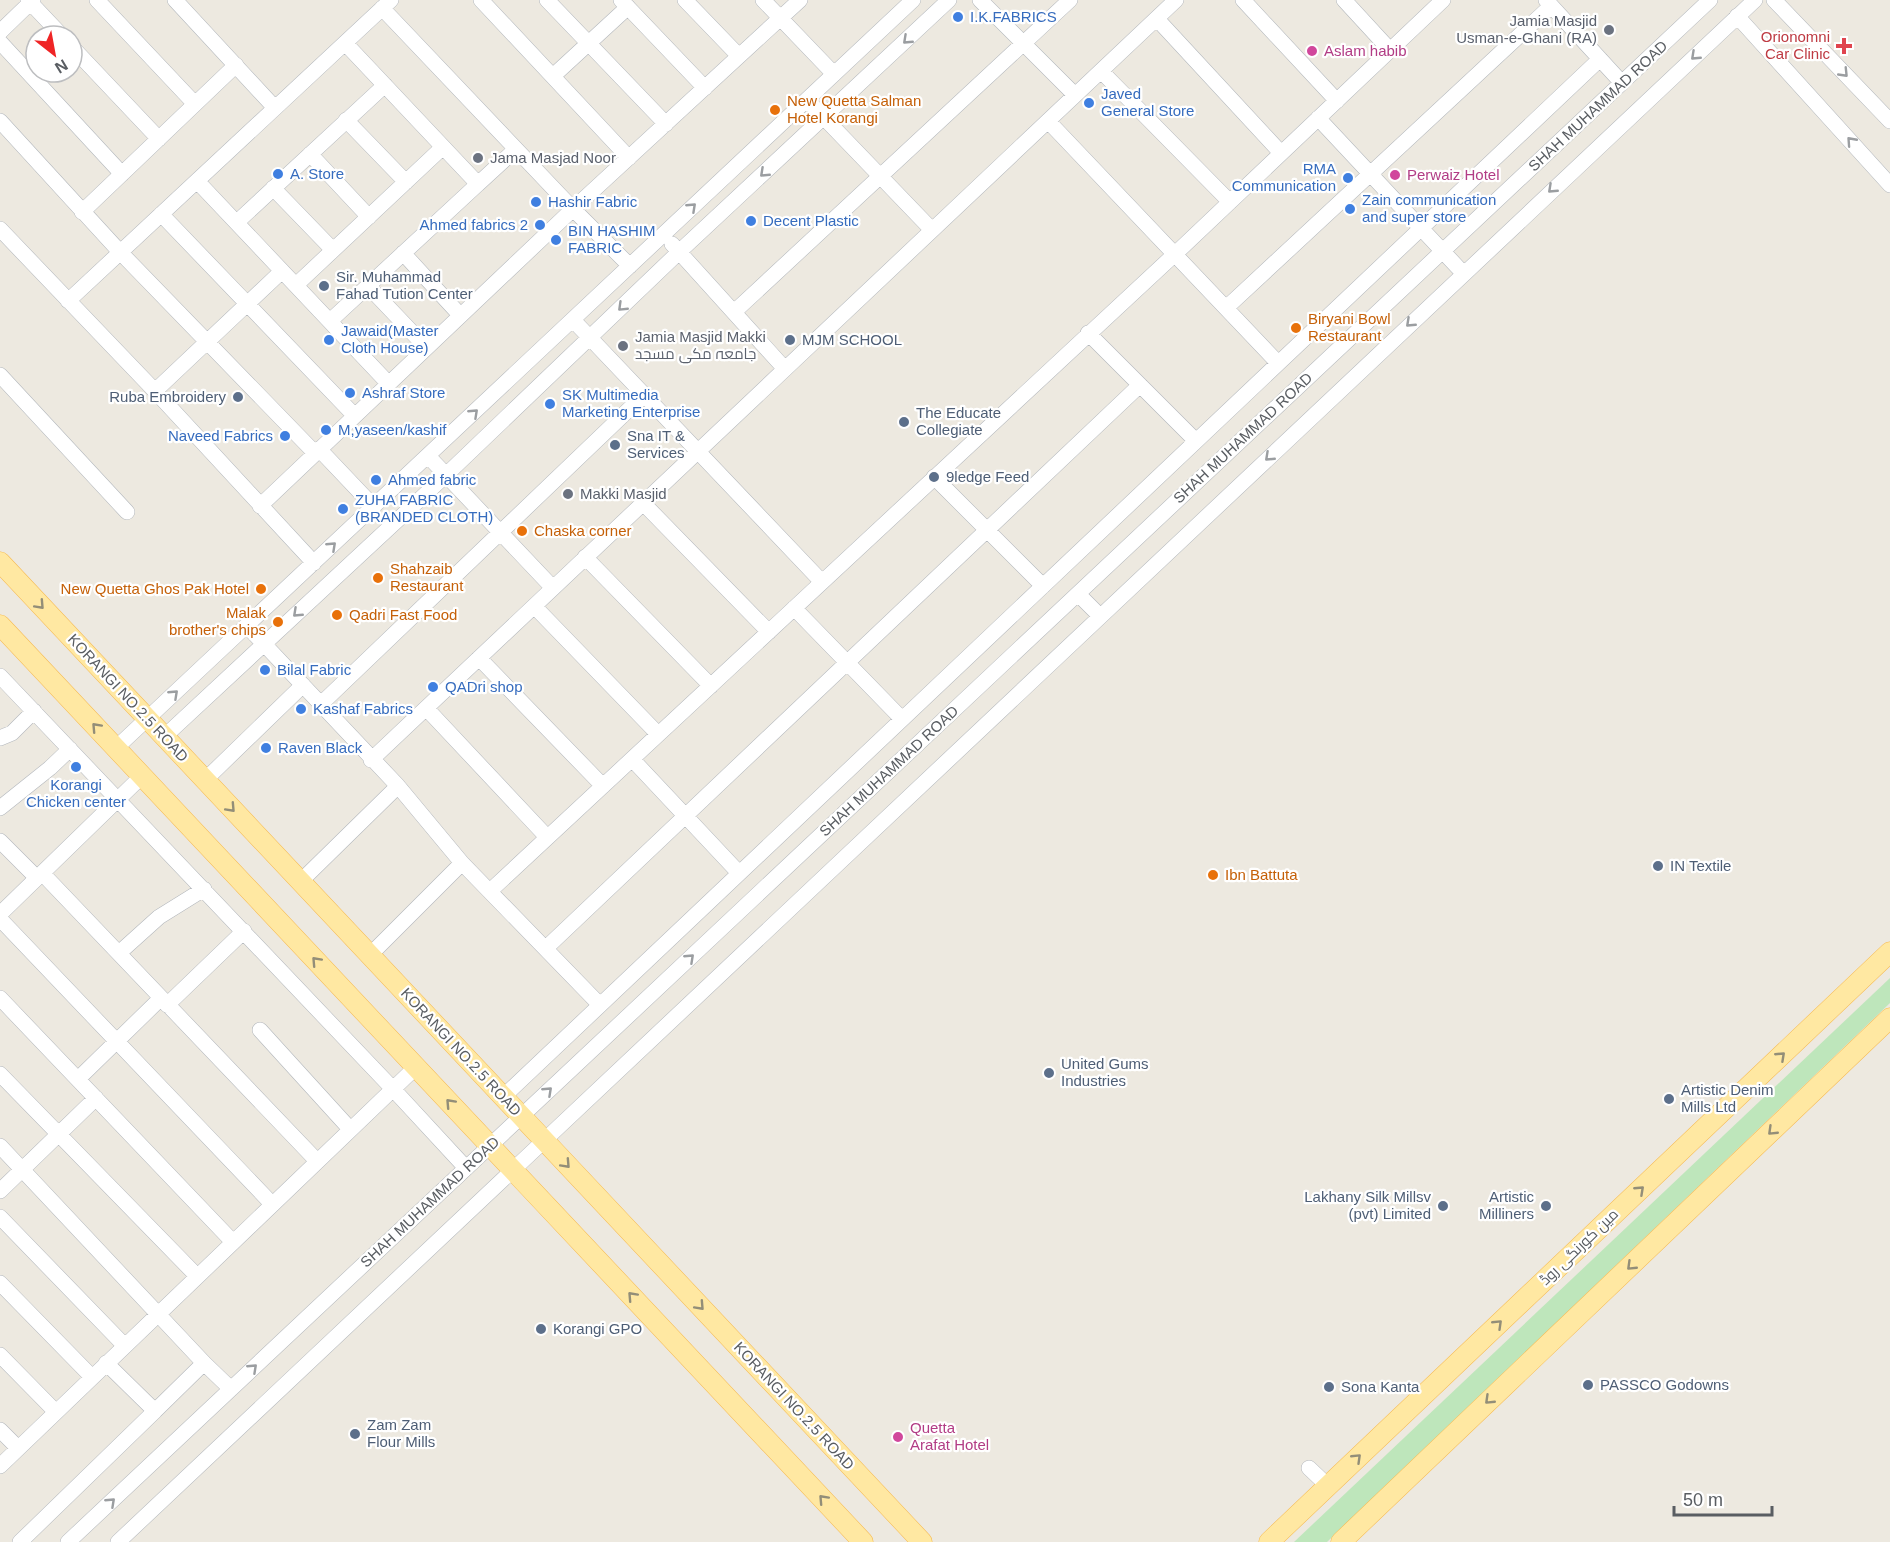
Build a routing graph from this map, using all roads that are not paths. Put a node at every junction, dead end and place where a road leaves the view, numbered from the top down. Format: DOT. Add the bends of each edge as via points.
graph roads {
  1 [pos="97,0"];
  2 [pos="175,0"];
  3 [pos="481,0"];
  4 [pos="547,0"];
  5 [pos="685,0"];
  6 [pos="763,0"];
  7 [pos="800,0"];
  8 [pos="913,0"];
  9 [pos="949,0"];
  10 [pos="980,0"];
  11 [pos="1070,0"];
  12 [pos="1176,0"];
  13 [pos="1244,0"];
  14 [pos="1344,0"];
  15 [pos="1443,0"];
  16 [pos="1710,0"];
  17 [pos="1740,0"];
  18 [pos="1755,0"];
  19 [pos="1774,0"];
  20 [pos="31,1"];
  21 [pos="625,3"];
  22 [pos="1548,3"];
  23 [pos="387,4"];
  24 [pos="1737,16"];
  25 [pos="780,18"];
  26 [pos="1156,19"];
  27 [pos="51,24"];
  28 [pos="0,32"];
  29 [pos="0,42"];
  30 [pos="345,43"];
  31 [pos="1024,44"];
  32 [pos="588,45"];
  33 [pos="1390,50"];
  34 [pos="739,56"];
  35 [pos="1600,59"];
  36 [pos="84,60"];
  37 [pos="236,65"];
  38 [pos="1101,71"];
  39 [pos="834,74"];
  40 [pos="553,76"];
  41 [pos="1622,83"];
  42 [pos="385,85"];
  43 [pos="705,88"];
  44 [pos="1075,95"];
  45 [pos="807,100"];
  46 [pos="1336,101"];
  47 [pos="195,104"];
  48 [pos="275,108"];
  49 [pos="824,117"];
  50 [pos="1318,118"];
  51 [pos="346,120"];
  52 [pos="0,121"];
  53 [pos="1048,121"];
  54 [pos="1890,121"];
  55 [pos="666,124"];
  56 [pos="159,139"];
  57 [pos="443,147"];
  58 [pos="516,149"];
  59 [pos="1281,153"];
  60 [pos="310,154"];
  61 [pos="629,158"];
  62 [pos="122,174"];
  63 [pos="1371,174"];
  64 [pos="881,176"];
  65 [pos="197,181"];
  66 [pos="406,182"];
  67 [pos="478,184"];
  68 [pos="1890,185"];
  69 [pos="273,188"];
  70 [pos="1230,202"];
  71 [pos="573,209"];
  72 [pos="82,212"];
  73 [pos="161,214"];
  74 [pos="369,217"];
  75 [pos="237,222"];
  76 [pos="1421,228"];
  77 [pos="0,229"];
  78 [pos="932,230"];
  79 [pos="663,235"];
  80 [pos="333,250"];
  81 [pos="1443,251"];
  82 [pos="120,252"];
  83 [pos="679,252"];
  84 [pos="403,253"];
  85 [pos="1175,254"];
  86 [pos="630,266"];
  87 [pos="282,271"];
  88 [pos="1463,273"];
  89 [pos="296,285"];
  90 [pos="368,286"];
  91 [pos="68,301"];
  92 [pos="247,304"];
  93 [pos="1226,308"];
  94 [pos="734,312"];
  95 [pos="460,315"];
  96 [pos="573,320"];
  97 [pos="330,321"];
  98 [pos="1088,333"];
  99 [pos="590,337"];
  100 [pos="207,342"];
  101 [pos="426,347"];
  102 [pos="1278,363"];
  103 [pos="785,369"];
  104 [pos="0,375"];
  105 [pos="388,383"];
  106 [pos="1140,385"];
  107 [pos="155,391"];
  108 [pos="645,394"];
  109 [pos="354,415"];
  110 [pos="1196,441"];
  111 [pos="317,451"];
  112 [pos="698,451"];
  113 [pos="428,456"];
  114 [pos="446,475"];
  115 [pos="934,477"];
  116 [pos="643,503"];
  117 [pos="260,506"];
  118 [pos="374,507"];
  119 [pos="128,512"];
  120 [pos="987,529"];
  121 [pos="501,532"];
  122 [pos="585,558"];
  123 [pos="0,562"];
  124 [pos="314,563"];
  125 [pos="822,582"];
  126 [pos="1042,586"];
  127 [pos="553,588"];
  128 [pos="1078,594"];
  129 [pos="534,606"];
  130 [pos="794,608"];
  131 [pos="1100,616"];
  132 [pos="0,625"];
  133 [pos="247,626"];
  134 [pos="769,632"];
  135 [pos="264,644"];
  136 [pos="479,658"];
  137 [pos="847,662"];
  138 [pos="0,676"];
  139 [pos="303,685"];
  140 [pos="711,686"];
  141 [pos="321,704"];
  142 [pos="426,708"];
  143 [pos="34,711"];
  144 [pos="902,718"];
  145 [pos="147,719"];
  146 [pos="658,734"];
  147 [pos="164,737"];
  148 [pos="0,738"];
  149 [pos="116,748"];
  150 [pos="70,749"];
  151 [pos="632,759"];
  152 [pos="371,760"];
  153 [pos="142,776"];
  154 [pos="205,780"];
  155 [pos="398,786"];
  156 [pos="603,786"];
  157 [pos="119,799"];
  158 [pos="0,808"];
  159 [pos="684,815"];
  160 [pos="547,837"];
  161 [pos="0,841"];
  162 [pos="462,863"];
  163 [pos="739,873"];
  164 [pos="40,876"];
  165 [pos="300,882"];
  166 [pos="204,889"];
  167 [pos="490,891"];
  168 [pos="0,917"];
  169 [pos="244,931"];
  170 [pos="546,948"];
  171 [pos="1890,952"];
  172 [pos="119,953"];
  173 [pos="370,955"];
  174 [pos="0,998"];
  175 [pos="164,1001"];
  176 [pos="600,1005"];
  177 [pos="1890,1018"];
  178 [pos="260,1030"];
  179 [pos="116,1040"];
  180 [pos="416,1067"];
  181 [pos="0,1074"];
  182 [pos="78,1079"];
  183 [pos="393,1089"];
  184 [pos="503,1097"];
  185 [pos="96,1098"];
  186 [pos="521,1116"];
  187 [pos="350,1129"];
  188 [pos="59,1134"];
  189 [pos="545,1141"];
  190 [pos="0,1146"];
  191 [pos="490,1146"];
  192 [pos="317,1161"];
  193 [pos="466,1168"];
  194 [pos="22,1170"];
  195 [pos="512,1170"];
  196 [pos="0,1191"];
  197 [pos="272,1204"];
  198 [pos="0,1217"];
  199 [pos="233,1242"];
  200 [pos="197,1276"];
  201 [pos="0,1283"];
  202 [pos="158,1314"];
  203 [pos="125,1346"];
  204 [pos="0,1354"];
  205 [pos="106,1363"];
  206 [pos="204,1363"];
  207 [pos="92,1377"];
  208 [pos="231,1389"];
  209 [pos="155,1411"];
  210 [pos="56,1412"];
  211 [pos="0,1430"];
  212 [pos="18,1448"];
  213 [pos="0,1466"];
  214 [pos="1309,1468"];
  215 [pos="1328,1486"];
  216 [pos="20,1542"];
  217 [pos="68,1542"];
  218 [pos="118,1542"];
  219 [pos="863,1542"];
  220 [pos="922,1542"];
  221 [pos="1269,1542"];
  222 [pos="1341,1542"];
  1 -- 47 [label="street"];
  2 -- 37 [label="street"];
  3 -- 40 [label="street"];
  4 -- 32 [label="street"];
  5 -- 34 [label="street"];
  6 -- 25 [label="street"];
  7 -- 25 [label="street"];
  8 -- 39 [label="street"];
  9 -- 49 [label="street, one-way"];
  10 -- 31 [label="street"];
  11 -- 31 [label="street"];
  12 -- 26 [label="street"];
  13 -- 46 [label="street"];
  14 -- 33 [label="street"];
  15 -- 33 [label="street"];
  16 -- 41 [label="street, SHAH MUHAMMAD ROAD"];
  17 -- 24 [label="street"];
  18 -- 24 [label="street, SHAH MUHAMMAD ROAD"];
  19 -- 54 [label="street, one-way"];
  20 -- 27 [label="street"];
  20 -- 28 [label="street"];
  21 -- 32 [label="street"];
  21 -- 43 [label="street"];
  22 -- 35 [label="street"];
  22 -- 63 [label="street"];
  23 -- 30 [label="street"];
  23 -- 58 [label="street"];
  68 -- 24 [label="street, one-way"];
  24 -- 88 [label="street, SHAH MUHAMMAD ROAD, one-way"];
  25 -- 34 [label="street"];
  25 -- 39 [label="street"];
  26 -- 38 [label="street"];
  26 -- 59 [label="street"];
  29 -- 62 [label="street"];
  30 -- 42 [label="street"];
  30 -- 48 [label="street"];
  31 -- 44 [label="street"];
  31 -- 64 [label="street"];
  32 -- 40 [label="street"];
  32 -- 55 [label="street"];
  33 -- 46 [label="street"];
  34 -- 43 [label="street"];
  35 -- 41 [label="street"];
  35 -- 76 [label="street"];
  36 -- 56 [label="street"];
  37 -- 47 [label="street"];
  37 -- 48 [label="street"];
  38 -- 44 [label="street"];
  38 -- 70 [label="street"];
  39 -- 45 [label="street"];
  40 -- 61 [label="street"];
  41 -- 81 [label="street, SHAH MUHAMMAD ROAD"];
  42 -- 51 [label="street"];
  42 -- 57 [label="street"];
  43 -- 55 [label="street"];
  44 -- 53 [label="street"];
  45 -- 49 [label="street"];
  79 -- 45 [label="street, one-way"];
  46 -- 50 [label="street"];
  47 -- 56 [label="street"];
  48 -- 65 [label="street"];
  49 -- 64 [label="street"];
  49 -- 83 [label="street, one-way"];
  50 -- 59 [label="street"];
  50 -- 63 [label="street"];
  51 -- 60 [label="street"];
  51 -- 66 [label="street"];
  52 -- 72 [label="street"];
  53 -- 78 [label="street"];
  53 -- 85 [label="street"];
  55 -- 61 [label="street"];
  56 -- 62 [label="street"];
  57 -- 66 [label="street"];
  57 -- 67 [label="street"];
  58 -- 67 [label="street"];
  58 -- 71 [label="street"];
  59 -- 70 [label="street"];
  60 -- 69 [label="street"];
  60 -- 74 [label="street"];
  61 -- 71 [label="street"];
  62 -- 72 [label="street"];
  63 -- 76 [label="street"];
  63 -- 93 [label="street"];
  64 -- 78 [label="street"];
  64 -- 94 [label="street"];
  65 -- 73 [label="street"];
  65 -- 75 [label="street"];
  66 -- 74 [label="street"];
  67 -- 84 [label="street"];
  69 -- 75 [label="street"];
  69 -- 80 [label="street"];
  70 -- 85 [label="street"];
  71 -- 86 [label="street"];
  71 -- 95 [label="street"];
  72 -- 82 [label="street"];
  73 -- 82 [label="street"];
  73 -- 92 [label="street"];
  74 -- 80 [label="street"];
  75 -- 87 [label="street"];
  76 -- 81 [label="street"];
  76 -- 102 [label="street"];
  77 -- 91 [label="street"];
  78 -- 103 [label="street"];
  79 -- 83 [label="street"];
  79 -- 86 [label="street"];
  80 -- 89 [label="street"];
  81 -- 88 [label="street"];
  81 -- 128 [label="street, SHAH MUHAMMAD ROAD"];
  82 -- 91 [label="street"];
  82 -- 100 [label="street"];
  83 -- 94 [label="street"];
  83 -- 99 [label="street, one-way"];
  84 -- 90 [label="street"];
  84 -- 95 [label="street"];
  85 -- 93 [label="street"];
  85 -- 98 [label="street"];
  86 -- 96 [label="street"];
  87 -- 89 [label="street"];
  87 -- 92 [label="street"];
  88 -- 131 [label="street, SHAH MUHAMMAD ROAD, one-way"];
  89 -- 97 [label="street"];
  90 -- 97 [label="street"];
  90 -- 101 [label="street"];
  91 -- 107 [label="street"];
  92 -- 100 [label="street"];
  92 -- 109 [label="street"];
  93 -- 102 [label="street"];
  94 -- 103 [label="street"];
  95 -- 101 [label="street"];
  96 -- 99 [label="street"];
  113 -- 96 [label="street, one-way"];
  97 -- 105 [label="street"];
  98 -- 106 [label="street"];
  98 -- 115 [label="street"];
  99 -- 108 [label="street"];
  99 -- 114 [label="street"];
  100 -- 107 [label="street"];
  100 -- 111 [label="street"];
  101 -- 105 [label="street"];
  102 -- 110 [label="street"];
  103 -- 112 [label="street"];
  104 -- 119 [label="street"];
  105 -- 109 [label="street"];
  106 -- 110 [label="street"];
  106 -- 120 [label="street"];
  107 -- 117 [label="street"];
  108 -- 112 [label="street"];
  108 -- 121 [label="street"];
  109 -- 111 [label="street"];
  110 -- 126 [label="street"];
  111 -- 117 [label="street"];
  111 -- 118 [label="street"];
  112 -- 116 [label="street"];
  112 -- 125 [label="street"];
  113 -- 114 [label="street"];
  113 -- 118 [label="street"];
  114 -- 121 [label="street"];
  114 -- 135 [label="street, one-way"];
  115 -- 120 [label="street"];
  115 -- 125 [label="street"];
  116 -- 122 [label="street"];
  116 -- 134 [label="street"];
  117 -- 124 [label="street"];
  124 -- 118 [label="street, one-way"];
  120 -- 126 [label="street"];
  120 -- 137 [label="street"];
  121 -- 127 [label="street"];
  121 -- 141 [label="street"];
  122 -- 127 [label="street"];
  122 -- 140 [label="street"];
  123 -- 145 [label="main road, KORANGI NO.2.5 ROAD, one-way"];
  124 -- 133 [label="street"];
  125 -- 130 [label="street"];
  126 -- 144 [label="street"];
  127 -- 129 [label="street"];
  128 -- 131 [label="street"];
  186 -- 128 [label="street, SHAH MUHAMMAD ROAD, one-way"];
  129 -- 136 [label="street"];
  129 -- 146 [label="street"];
  130 -- 134 [label="street"];
  130 -- 137 [label="street"];
  131 -- 189 [label="street, SHAH MUHAMMAD ROAD"];
  149 -- 132 [label="main road, one-way"];
  133 -- 135 [label="street"];
  145 -- 133 [label="street, one-way"];
  134 -- 140 [label="street"];
  135 -- 139 [label="street"];
  135 -- 147 [label="street"];
  136 -- 142 [label="street"];
  136 -- 156 [label="street"];
  137 -- 144 [label="street"];
  137 -- 159 [label="street"];
  138 -- 143 [label="street"];
  139 -- 141 [label="street"];
  139 -- 154 [label="street"];
  140 -- 146 [label="street"];
  141 -- 152 [label="street"];
  142 -- 152 [label="street"];
  142 -- 160 [label="street"];
  143 -- 148 [label="street" via="12,733"];
  143 -- 150 [label="street"];
  144 -- 163 [label="street"];
  145 -- 147 [label="main road, KORANGI NO.2.5 ROAD"];
  145 -- 149 [label="street"];
  146 -- 151 [label="street"];
  147 -- 154 [label="main road, KORANGI NO.2.5 ROAD"];
  149 -- 153 [label="main road"];
  150 -- 157 [label="street"];
  150 -- 158 [label="street"];
  151 -- 156 [label="street"];
  151 -- 159 [label="street"];
  152 -- 155 [label="street"];
  153 -- 157 [label="street"];
  180 -- 153 [label="main road, one-way"];
  154 -- 165 [label="main road, KORANGI NO.2.5 ROAD, one-way"];
  155 -- 162 [label="street"];
  155 -- 165 [label="street"];
  156 -- 160 [label="street"];
  157 -- 164 [label="street"];
  157 -- 166 [label="street"];
  159 -- 163 [label="street"];
  159 -- 170 [label="street"];
  160 -- 167 [label="street"];
  161 -- 164 [label="street"];
  162 -- 167 [label="street"];
  162 -- 173 [label="street"];
  163 -- 176 [label="street"];
  164 -- 168 [label="street"];
  164 -- 172 [label="street"];
  165 -- 173 [label="main road, KORANGI NO.2.5 ROAD"];
  166 -- 169 [label="street"];
  166 -- 172 [label="street" via="159,917"];
  167 -- 170 [label="street"];
  168 -- 179 [label="street"];
  169 -- 175 [label="street"];
  169 -- 183 [label="street"];
  170 -- 176 [label="street"];
  215 -- 171 [label="main road, مین کورنگی روڈ, one-way"];
  172 -- 175 [label="street"];
  173 -- 184 [label="main road, KORANGI NO.2.5 ROAD"];
  174 -- 182 [label="street"];
  175 -- 179 [label="street"];
  175 -- 192 [label="street"];
  176 -- 184 [label="street"];
  177 -- 222 [label="main road, one-way"];
  178 -- 187 [label="street"];
  179 -- 182 [label="street"];
  179 -- 197 [label="street"];
  180 -- 183 [label="street"];
  191 -- 180 [label="main road, one-way"];
  181 -- 188 [label="street"];
  182 -- 185 [label="street"];
  183 -- 187 [label="street"];
  183 -- 193 [label="street"];
  184 -- 186 [label="main road, KORANGI NO.2.5 ROAD"];
  185 -- 188 [label="street"];
  185 -- 199 [label="street"];
  186 -- 189 [label="main road, KORANGI NO.2.5 ROAD"];
  186 -- 191 [label="street, SHAH MUHAMMAD ROAD"];
  187 -- 192 [label="street"];
  188 -- 194 [label="street"];
  188 -- 200 [label="street"];
  189 -- 195 [label="street, SHAH MUHAMMAD ROAD"];
  189 -- 220 [label="main road, KORANGI NO.2.5 ROAD, one-way"];
  190 -- 194 [label="street"];
  191 -- 193 [label="street, SHAH MUHAMMAD ROAD"];
  191 -- 195 [label="main road"];
  192 -- 197 [label="street"];
  208 -- 193 [label="street, SHAH MUHAMMAD ROAD, one-way"];
  194 -- 196 [label="street"];
  194 -- 202 [label="street"];
  195 -- 218 [label="street, SHAH MUHAMMAD ROAD"];
  219 -- 195 [label="main road, one-way"];
  197 -- 199 [label="street"];
  198 -- 203 [label="street"];
  199 -- 200 [label="street"];
  200 -- 202 [label="street"];
  201 -- 207 [label="street"];
  202 -- 203 [label="street"];
  202 -- 206 [label="street"];
  203 -- 205 [label="street"];
  204 -- 210 [label="street"];
  205 -- 207 [label="street"];
  205 -- 209 [label="street"];
  206 -- 208 [label="street"];
  206 -- 209 [label="street"];
  207 -- 210 [label="street"];
  217 -- 208 [label="street, SHAH MUHAMMAD ROAD, one-way"];
  209 -- 216 [label="street"];
  210 -- 212 [label="street"];
  211 -- 212 [label="street"];
  212 -- 213 [label="street"];
  214 -- 215 [label="street"];
  215 -- 221 [label="main road, مین کورنگی روڈ"];
}
